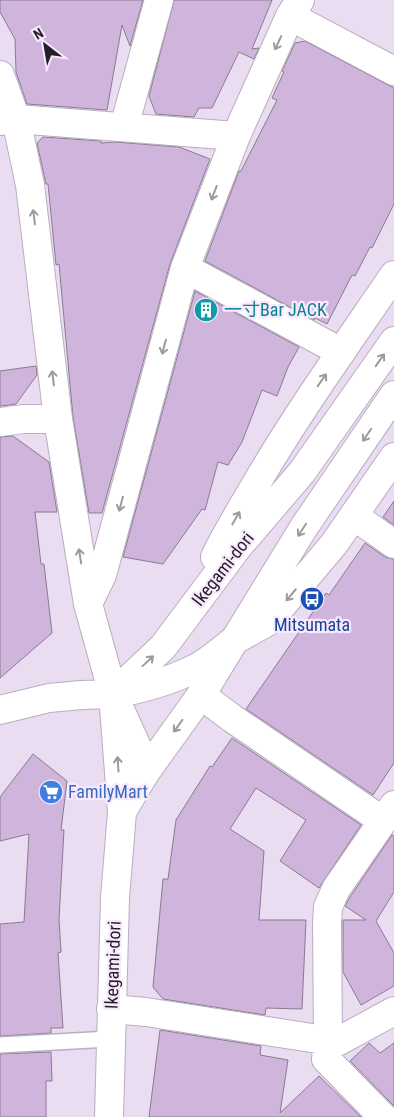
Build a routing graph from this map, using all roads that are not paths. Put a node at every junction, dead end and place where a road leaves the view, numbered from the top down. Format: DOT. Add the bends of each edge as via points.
graph roads {
  1 [pos="159,0"];
  2 [pos="295,8"];
  3 [pos="394,71"];
  4 [pos="0,75"];
  5 [pos="8,120"];
  6 [pos="124,127"];
  7 [pos="236,136"];
  8 [pos="185,268"];
  9 [pos="394,275"];
  10 [pos="394,341"];
  11 [pos="341,352"];
  12 [pos="394,395"];
  13 [pos="58,419"];
  14 [pos="0,422"];
  15 [pos="394,457"];
  16 [pos="354,516"];
  17 [pos="394,544"];
  18 [pos="88,604"];
  19 [pos="192,609"];
  20 [pos="233,641"];
  21 [pos="113,694"];
  22 [pos="201,695"];
  23 [pos="0,710"];
  24 [pos="145,773"];
  25 [pos="122,812"];
  26 [pos="389,813"];
  27 [pos="111,1009"];
  28 [pos="394,1011"];
  29 [pos="110,1039"];
  30 [pos="328,1040"];
  31 [pos="0,1045"];
  32 [pos="109,1117"];
  33 [pos="383,1117"];
  1 -- 6 [label="street"];
  2 -- 3 [label="street"];
  2 -- 7 [label="street, one-way"];
  4 -- 5 [label="street"];
  5 -- 6 [label="street"];
  13 -- 5 [label="street, one-way" via="30,185"];
  6 -- 7 [label="street"];
  7 -- 8 [label="street, one-way"];
  8 -- 11 [label="street"];
  8 -- 18 [label="street, one-way" via="102,575"];
  9 -- 11 [label="street"];
  19 -- 10 [label="street, Ikegami-dori, one-way" via="237,548 302,472"];
  19 -- 11 [label="street, one-way" via="222,542 277,448"];
  12 -- 20 [label="street, Ikegami-dori, one-way" via="304,527"];
  13 -- 14 [label="street"];
  18 -- 13 [label="street, one-way"];
  15 -- 16 [label="street"];
  16 -- 17 [label="street"];
  16 -- 20 [label="street, one-way" via="269,621"];
  18 -- 21 [label="street"];
  21 -- 19 [label="street, Ikegami-dori, one-way" via="163,647"];
  20 -- 21 [label="street" via="199,666 167,681"];
  20 -- 22 [label="street, Ikegami-dori"];
  21 -- 23 [label="street" via="49,698"];
  21 -- 24 [label="street"];
  25 -- 21 [label="street, Ikegami-dori, one-way"];
  22 -- 24 [label="street, Ikegami-dori, one-way"];
  22 -- 26 [label="street" via="233,719"];
  24 -- 25 [label="street, Ikegami-dori"];
  25 -- 27 [label="street, Ikegami-dori"];
  26 -- 30 [label="street" via="336,889 328,907"];
  27 -- 29 [label="street, Ikegami-dori"];
  27 -- 30 [label="street"];
  28 -- 30 [label="street" via="337,1042"];
  29 -- 31 [label="lane"];
  29 -- 32 [label="street, Ikegami-dori"];
  30 -- 33 [label="street" via="326,1059"];
}
